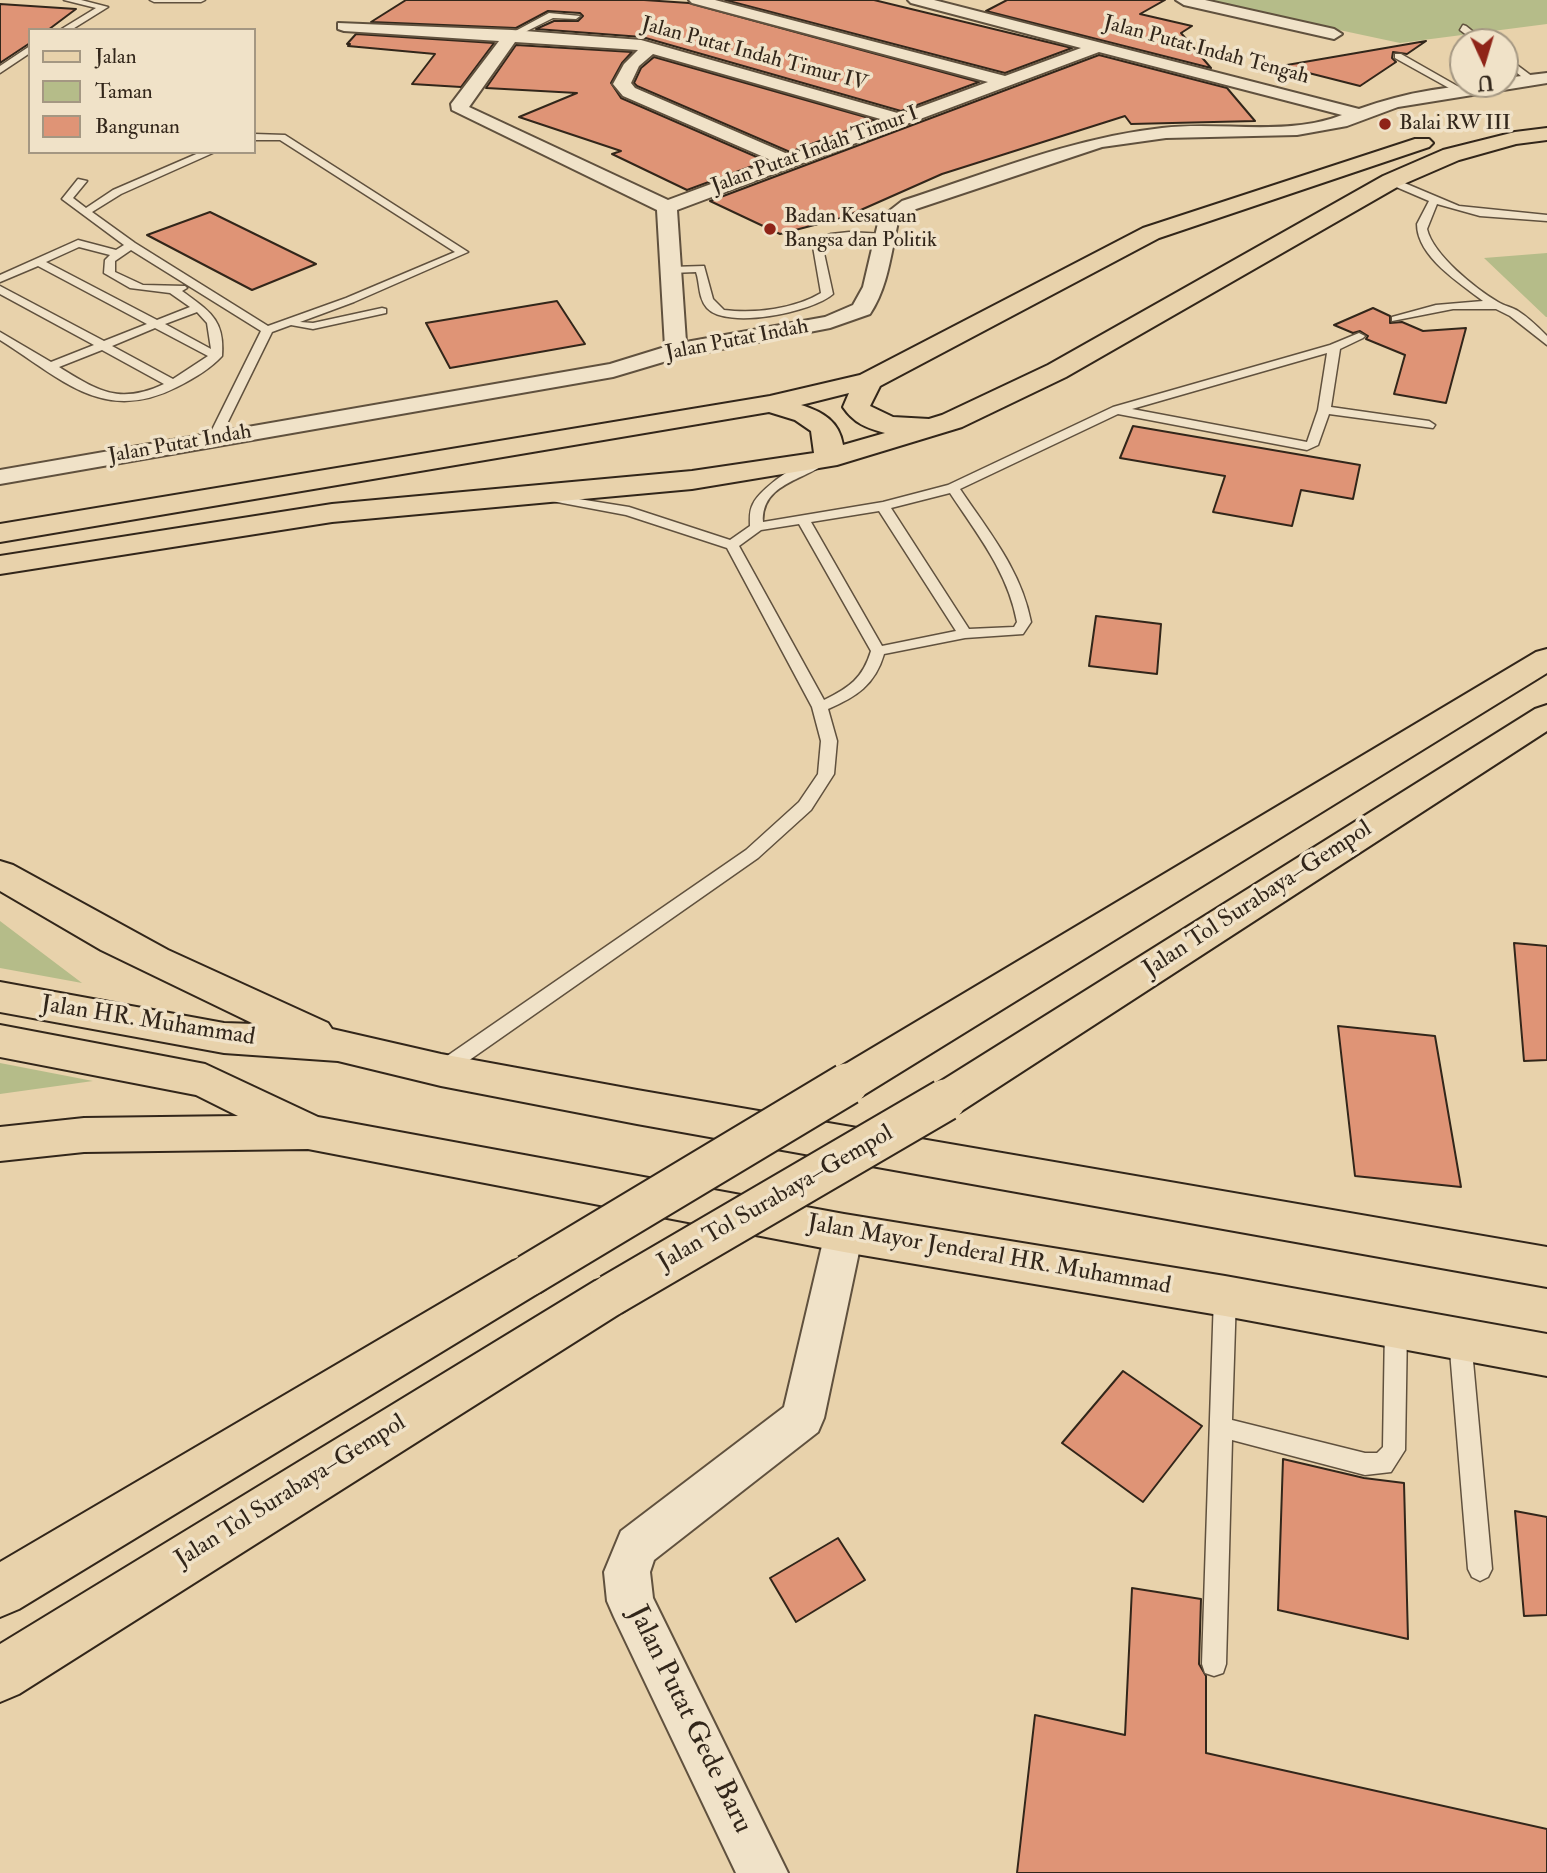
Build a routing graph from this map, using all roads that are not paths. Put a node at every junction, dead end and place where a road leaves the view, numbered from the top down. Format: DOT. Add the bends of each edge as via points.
graph roads {
  1 [pos="68,0"];
  2 [pos="154,0"];
  3 [pos="201,0"];
  4 [pos="698,0"];
  5 [pos="916,0"];
  6 [pos="974,0"];
  7 [pos="1184,0"];
  8 [pos="88,1"];
  9 [pos="179,1"];
  10 [pos="950,9"];
  11 [pos="576,16"];
  12 [pos="344,26"];
  13 [pos="67,28"];
  14 [pos="1334,34"];
  15 [pos="512,35"];
  16 [pos="1151,43"];
  17 [pos="652,47"];
  18 [pos="1098,47"];
  19 [pos="28,50"];
  20 [pos="1398,56"];
  21 [pos="1519,67"];
  22 [pos="0,70"];
  23 [pos="1539,79"];
  24 [pos="1005,81"];
  25 [pos="1519,82"];
  26 [pos="1449,84"];
  27 [pos="1449,93"];
  28 [pos="1365,106"];
  29 [pos="1547,115"];
  30 [pos="900,119"];
  31 [pos="1547,134"];
  32 [pos="256,137"];
  33 [pos="205,154"];
  34 [pos="786,160"];
  35 [pos="82,181"];
  36 [pos="1391,181"];
  37 [pos="1436,198"];
  38 [pos="667,207"];
  39 [pos="86,212"];
  40 [pos="1547,218"];
  41 [pos="884,237"];
  42 [pos="131,245"];
  43 [pos="117,254"];
  44 [pos="38,262"];
  45 [pos="671,270"];
  46 [pos="0,279"];
  47 [pos="198,284"];
  48 [pos="0,289"];
  49 [pos="172,289"];
  50 [pos="1495,305"];
  51 [pos="196,308"];
  52 [pos="382,311"];
  53 [pos="1396,319"];
  54 [pos="286,323"];
  55 [pos="155,324"];
  56 [pos="267,330"];
  57 [pos="0,335"];
  58 [pos="1359,336"];
  59 [pos="1547,342"];
  60 [pos="103,345"];
  61 [pos="1334,347"];
  62 [pos="676,351"];
  63 [pos="216,356"];
  64 [pos="52,366"];
  65 [pos="869,381"];
  66 [pos="173,384"];
  67 [pos="770,404"];
  68 [pos="1117,410"];
  69 [pos="1324,410"];
  70 [pos="952,421"];
  71 [pos="1429,425"];
  72 [pos="213,440"];
  73 [pos="826,459"];
  74 [pos="0,477"];
  75 [pos="953,488"];
  76 [pos="536,494"];
  77 [pos="883,506"];
  78 [pos="804,521"];
  79 [pos="757,527"];
  80 [pos="0,533"];
  81 [pos="732,545"];
  82 [pos="107,548"];
  83 [pos="0,565"];
  84 [pos="0,574"];
  85 [pos="965,634"];
  86 [pos="878,651"];
  87 [pos="1547,659"];
  88 [pos="820,707"];
  89 [pos="1547,716"];
  90 [pos="0,874"];
  91 [pos="0,997"];
  92 [pos="0,1041"];
  93 [pos="338,1045"];
  94 [pos="441,1070"];
  95 [pos="309,1132"];
  96 [pos="0,1144"];
  97 [pos="844,1233"];
  98 [pos="1547,1267"];
  99 [pos="1225,1296"];
  100 [pos="1396,1327"];
  101 [pos="1460,1339"];
  102 [pos="1547,1355"];
  103 [pos="1221,1427"];
  104 [pos="1480,1569"];
  105 [pos="0,1591"];
  106 [pos="1213,1664"];
  107 [pos="0,1675"];
  108 [pos="763,1873"];
  1 -- 8 [label="lane"];
  2 -- 9 [label="lane"];
  3 -- 9 [label="lane"];
  4 -- 24 [label="street"];
  5 -- 10 [label="street, Jalan Putat Indah Tengah"];
  6 -- 10 [label="street"];
  6 -- 16 [label="street, Jalan Putat Indah Tengah"];
  7 -- 14 [label="street"];
  8 -- 13 [label="lane" via="104,7"];
  10 -- 18 [label="street, Jalan Putat Indah Tengah"];
  11 -- 15 [label="lane" via="552,15"];
  12 -- 15 [label="street, Jalan Putat Indah Timur IV"];
  15 -- 17 [label="street, Jalan Putat Indah Timur IV"];
  15 -- 38 [label="street" via="460,104 461,110"];
  17 -- 30 [label="street, Jalan Putat Indah Timur IV"];
  17 -- 34 [label="street" via="627,70 622,84 629,92"];
  18 -- 24 [label="street, Jalan Putat Indah Timur I"];
  18 -- 28 [label="street, Jalan Putat Indah Tengah"];
  19 -- 22 [label="lane"];
  20 -- 26 [label="lane"];
  21 -- 23 [label="lane"];
  23 -- 25 [label="street, Jalan Putat Indah"];
  24 -- 30 [label="street, Jalan Putat Indah Timur I"];
  27 -- 28 [label="street, Jalan Putat Indah"];
  28 -- 41 [label="street, Jalan Putat Indah" via="1281,132 1134,135 1077,147 896,211"];
  29 -- 65 [label="main road" via="1427,141 1151,233"];
  30 -- 34 [label="street, Jalan Putat Indah Timur I"];
  31 -- 36 [label="main road" via="1451,155"];
  32 -- 54 [label="lane" via="282,137 463,252"];
  33 -- 39 [label="lane" via="117,192"];
  34 -- 38 [label="street, Jalan Putat Indah Timur I"];
  35 -- 39 [label="lane" via="67,199"];
  36 -- 37 [label="lane"];
  36 -- 70 [label="main road" via="1058,371"];
  37 -- 40 [label="lane" via="1480,213"];
  37 -- 50 [label="lane" via="1423,219 1423,235 1437,256"];
  38 -- 45 [label="street"];
  39 -- 42 [label="lane"];
  41 -- 45 [label="lane" via="822,239 816,243 827,294 745,316 723,315 713,309 700,268"];
  41 -- 62 [label="street, Jalan Putat Indah" via="873,287 862,309 831,322"];
  42 -- 43 [label="lane"];
  42 -- 47 [label="lane"];
  43 -- 44 [label="lane" via="82,242"];
  43 -- 49 [label="lane" via="107,267 108,274 133,287"];
  44 -- 46 [label="lane"];
  44 -- 55 [label="lane"];
  45 -- 62 [label="street"];
  47 -- 49 [label="lane"];
  47 -- 56 [label="lane"];
  48 -- 60 [label="lane"];
  49 -- 51 [label="lane"];
  50 -- 53 [label="lane" via="1424,309"];
  50 -- 59 [label="lane" via="1517,315"];
  51 -- 55 [label="lane"];
  51 -- 63 [label="lane" via="212,319 220,335"];
  52 -- 54 [label="lane" via="313,326"];
  54 -- 56 [label="lane"];
  55 -- 60 [label="lane"];
  55 -- 63 [label="lane"];
  56 -- 72 [label="lane"];
  57 -- 64 [label="lane"];
  58 -- 61 [label="lane"];
  60 -- 64 [label="lane"];
  60 -- 66 [label="lane"];
  61 -- 68 [label="lane"];
  61 -- 69 [label="lane"];
  62 -- 72 [label="street, Jalan Putat Indah" via="613,370"];
  63 -- 66 [label="lane"];
  64 -- 66 [label="lane" via="112,399 142,396"];
  65 -- 67 [label="main road"];
  65 -- 70 [label="main road" via="856,407 877,423 912,426"];
  67 -- 73 [label="main road" via="814,418 826,429 831,445"];
  67 -- 80 [label="main road"];
  68 -- 69 [label="lane" via="1307,446 1312,445"];
  68 -- 75 [label="lane"];
  69 -- 71 [label="lane"];
  70 -- 73 [label="main road"];
  72 -- 74 [label="street, Jalan Putat Indah"];
  73 -- 76 [label="main road" via="692,480"];
  73 -- 79 [label="lane" via="760,497 754,514"];
  75 -- 77 [label="lane"];
  75 -- 85 [label="lane" via="1001,560 1022,601 1024,622 1017,631"];
  76 -- 81 [label="lane" via="629,511"];
  76 -- 82 [label="main road" via="332,513"];
  77 -- 78 [label="lane"];
  77 -- 85 [label="lane"];
  78 -- 79 [label="lane"];
  78 -- 86 [label="lane"];
  79 -- 81 [label="lane"];
  81 -- 88 [label="lane"];
  82 -- 83 [label="main road"];
  82 -- 84 [label="main road"];
  85 -- 86 [label="lane"];
  86 -- 88 [label="lane" via="861,688"];
  87 -- 105 [label="main road, bridge"];
  88 -- 94 [label="lane" via="829,741 826,774 805,806 752,854"];
  89 -- 107 [label="main road, Jalan Tol Surabaya–Gempol, bridge" via="945,1100 611,1295"];
  90 -- 93 [label="main road" via="64,915 199,984"];
  91 -- 93 [label="main road, Jalan HR. Muhammad" via="224,1038"];
  92 -- 95 [label="main road, Jalan HR. Muhammad" via="205,1080"];
  93 -- 94 [label="main road"];
  94 -- 98 [label="main road"];
  95 -- 96 [label="main road" via="84,1135"];
  95 -- 97 [label="main road, Jalan Mayor Jenderal HR. Muhammad"];
  97 -- 99 [label="main road, Jalan Mayor Jenderal HR. Muhammad"];
  97 -- 108 [label="street, Jalan Putat Gede Baru" via="803,1418 637,1546 627,1572 630,1601"];
  99 -- 100 [label="main road, Jalan Mayor Jenderal HR. Muhammad"];
  99 -- 103 [label="lane"];
  100 -- 101 [label="main road, Jalan Mayor Jenderal HR. Muhammad"];
  100 -- 103 [label="lane" via="1394,1451 1383,1464 1365,1464"];
  101 -- 102 [label="main road, Jalan Mayor Jenderal HR. Muhammad"];
  101 -- 104 [label="lane"];
  103 -- 106 [label="lane"];
}
